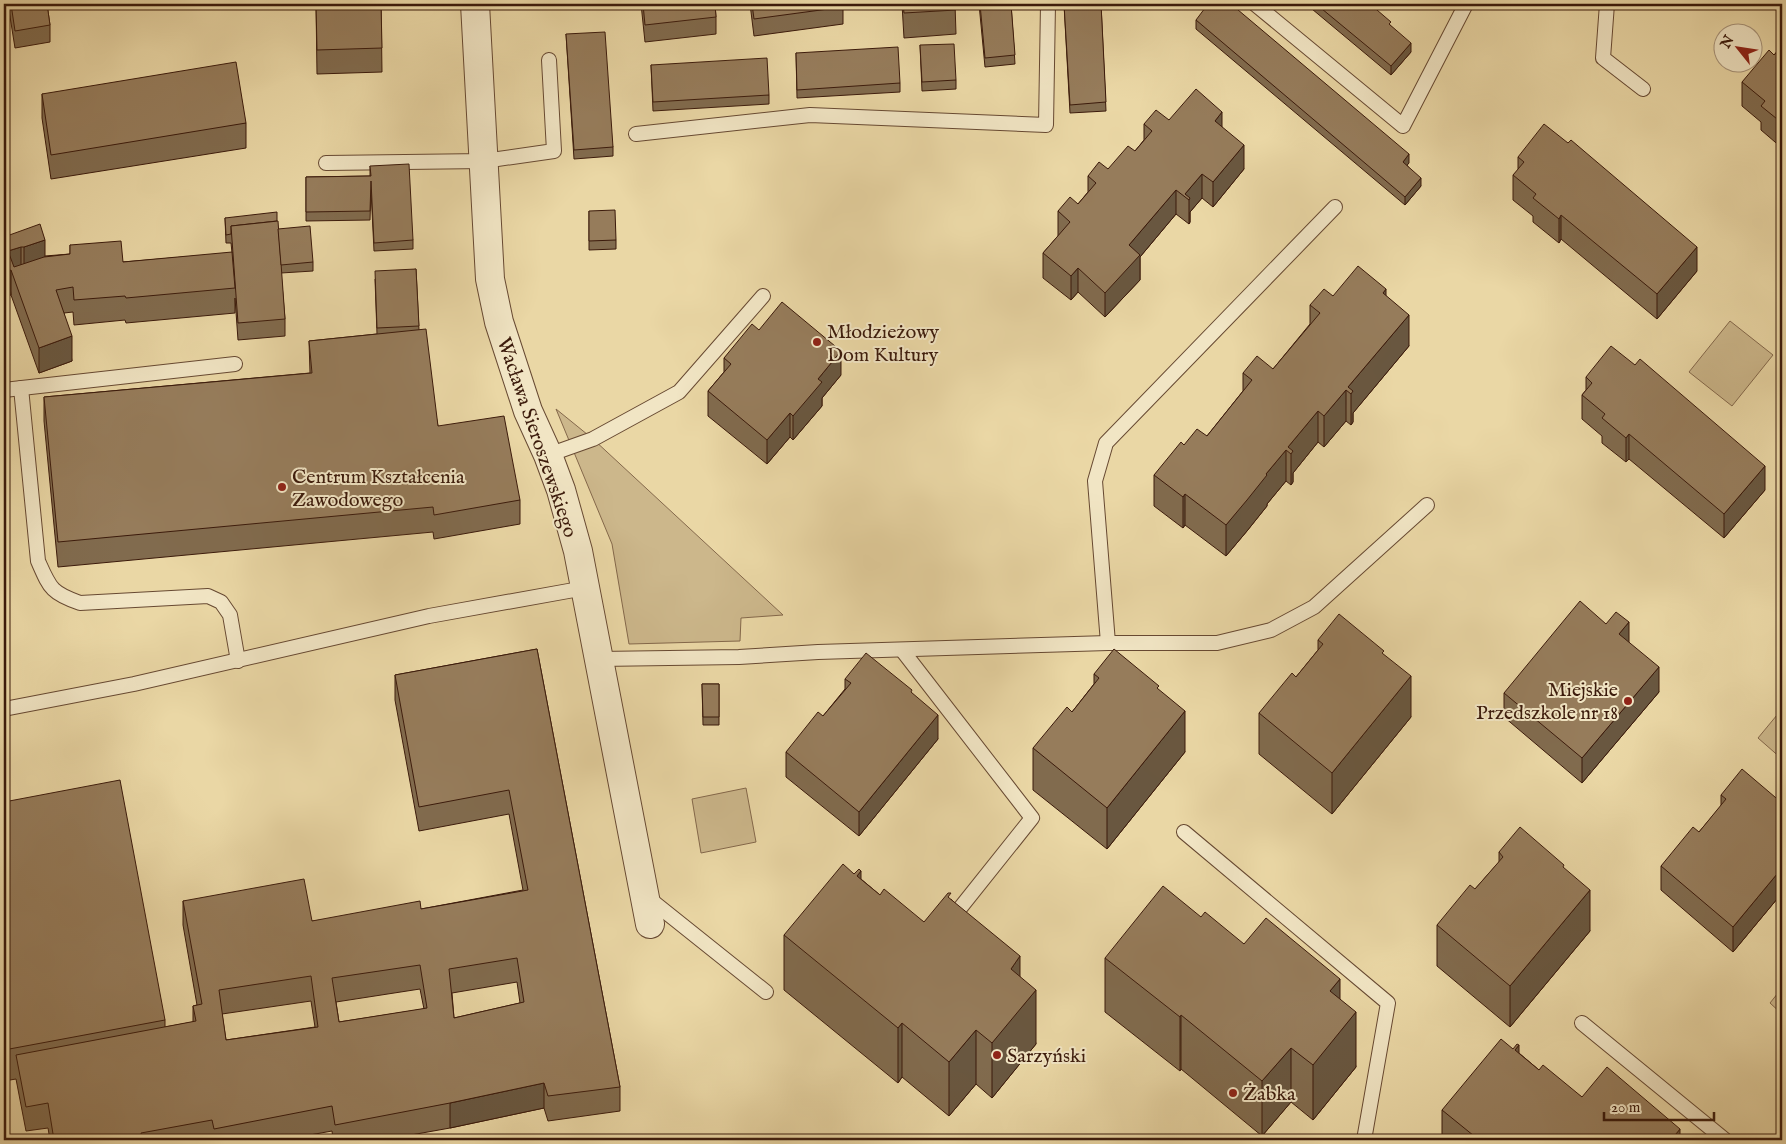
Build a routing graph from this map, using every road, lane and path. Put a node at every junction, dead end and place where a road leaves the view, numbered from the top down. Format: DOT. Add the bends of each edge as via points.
graph roads {
  1 [pos="475,4"];
  2 [pos="1048,4"];
  3 [pos="1255,4"];
  4 [pos="1466,4"];
  5 [pos="1607,4"];
  6 [pos="549,60"];
  7 [pos="1643,89"];
  8 [pos="636,134"];
  9 [pos="484,160"];
  10 [pos="326,163"];
  11 [pos="1335,208"];
  12 [pos="763,296"];
  13 [pos="235,364"];
  14 [pos="21,388"];
  15 [pos="4,390"];
  16 [pos="548,455"];
  17 [pos="1427,505"];
  18 [pos="585,588"];
  19 [pos="1108,643"];
  20 [pos="902,650"];
  21 [pos="598,659"];
  22 [pos="238,661"];
  23 [pos="4,709"];
  24 [pos="1184,832"];
  25 [pos="644,895"];
  26 [pos="953,918"];
  27 [pos="650,924"];
  28 [pos="766,992"];
  29 [pos="1582,1023"];
  30 [pos="1364,1140"];
  31 [pos="1725,1140"];
  1 -- 9 [label="street, Wacława Sieroszewskiego"];
  2 -- 8 [label="lane" via="1046,125 810,115"];
  3 -- 4 [label="lane" via="1403,126"];
  5 -- 7 [label="lane" via="1603,58"];
  6 -- 9 [label="lane" via="554,151"];
  9 -- 10 [label="lane"];
  9 -- 16 [label="street, Wacława Sieroszewskiego" via="490,279 499,322 528,411"];
  11 -- 19 [label="lane" via="1106,443 1095,481"];
  12 -- 16 [label="lane" via="679,392 593,439"];
  13 -- 14 [label="lane"];
  14 -- 15 [label="lane"];
  14 -- 22 [label="lane" via="38,561 48,584 60,596 80,603 208,596 222,602 230,615"];
  16 -- 18 [label="street, Wacława Sieroszewskiego" via="578,551"];
  17 -- 19 [label="lane" via="1314,606 1270,630 1217,642"];
  18 -- 21 [label="street, Wacława Sieroszewskiego"];
  18 -- 22 [label="lane" via="429,616"];
  19 -- 20 [label="lane"];
  20 -- 21 [label="lane"];
  20 -- 26 [label="lane" via="1032,818"];
  21 -- 25 [label="street, Wacława Sieroszewskiego"];
  22 -- 23 [label="lane"];
  24 -- 30 [label="lane" via="1388,1003"];
  25 -- 27 [label="street, Wacława Sieroszewskiego"];
  25 -- 28 [label="lane"];
  29 -- 31 [label="lane"];
}
